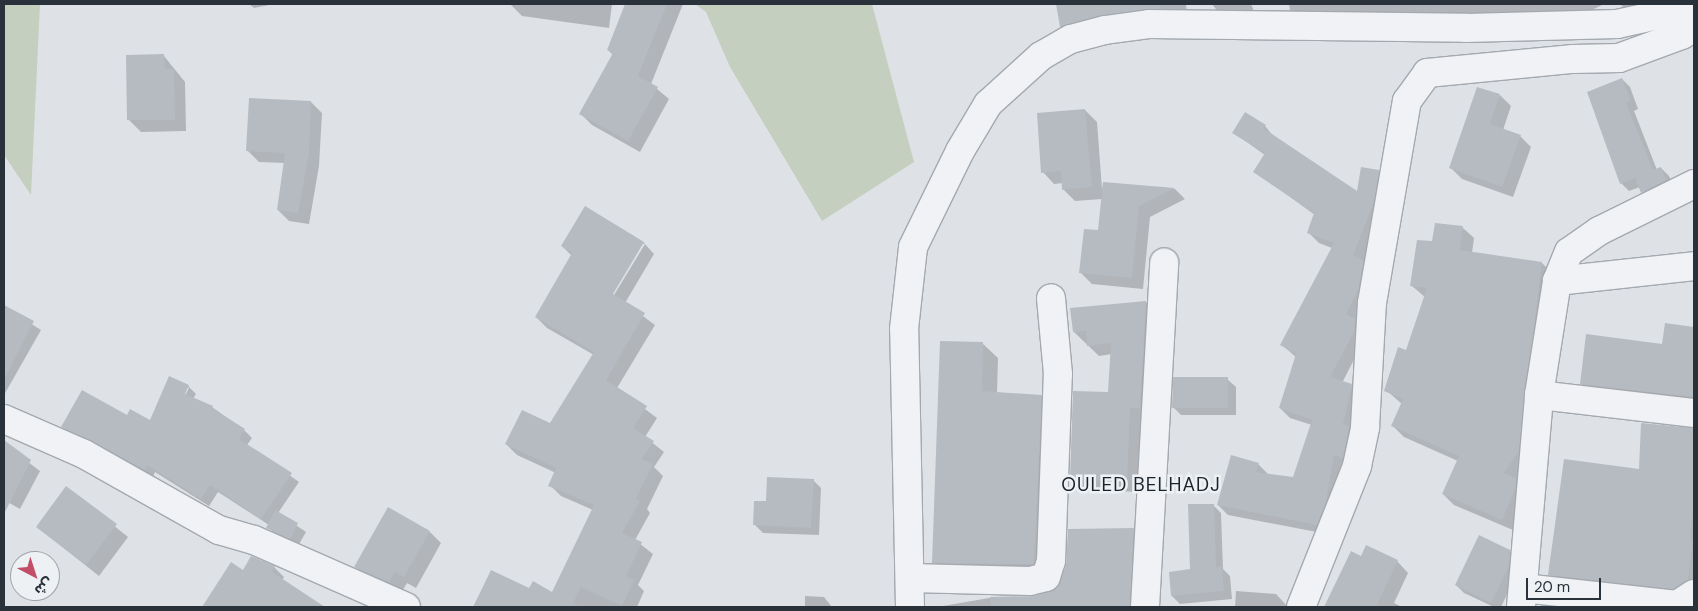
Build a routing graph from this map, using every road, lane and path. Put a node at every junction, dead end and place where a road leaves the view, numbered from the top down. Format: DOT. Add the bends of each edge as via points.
graph roads {
  1 [pos="1694,7"];
  2 [pos="1694,27"];
  3 [pos="1694,184"];
  4 [pos="1164,264"];
  5 [pos="1694,266"];
  6 [pos="1557,280"];
  7 [pos="1051,298"];
  8 [pos="1539,395"];
  9 [pos="1694,413"];
  10 [pos="4,419"];
  11 [pos="910,578"];
  12 [pos="1694,594"];
  13 [pos="1522,598"];
  14 [pos="369,600"];
  15 [pos="406,607"];
  16 [pos="910,607"];
  17 [pos="1145,607"];
  18 [pos="1301,607"];
  1 -- 11 [label="street" via="1617,24 1466,28 1149,24 1104,30 1072,39 1041,56 988,104 955,160 913,247 904,329"];
  2 -- 18 [label="street" via="1682,35 1619,58 1573,59 1427,73 1407,101 1372,303 1366,427 1357,466"];
  3 -- 6 [label="street" via="1599,231 1576,247 1569,252"];
  4 -- 17 [label="street"];
  5 -- 6 [label="street"];
  6 -- 8 [label="street"];
  7 -- 11 [label="street" via="1058,374 1051,561 1046,577 1030,581"];
  8 -- 9 [label="street"];
  8 -- 13 [label="street"];
  10 -- 14 [label="street" via="84,454 219,530 254,540"];
  11 -- 16 [label="street"];
  12 -- 13 [label="street" via="1677,605"];
  14 -- 15 [label="street"];
}
